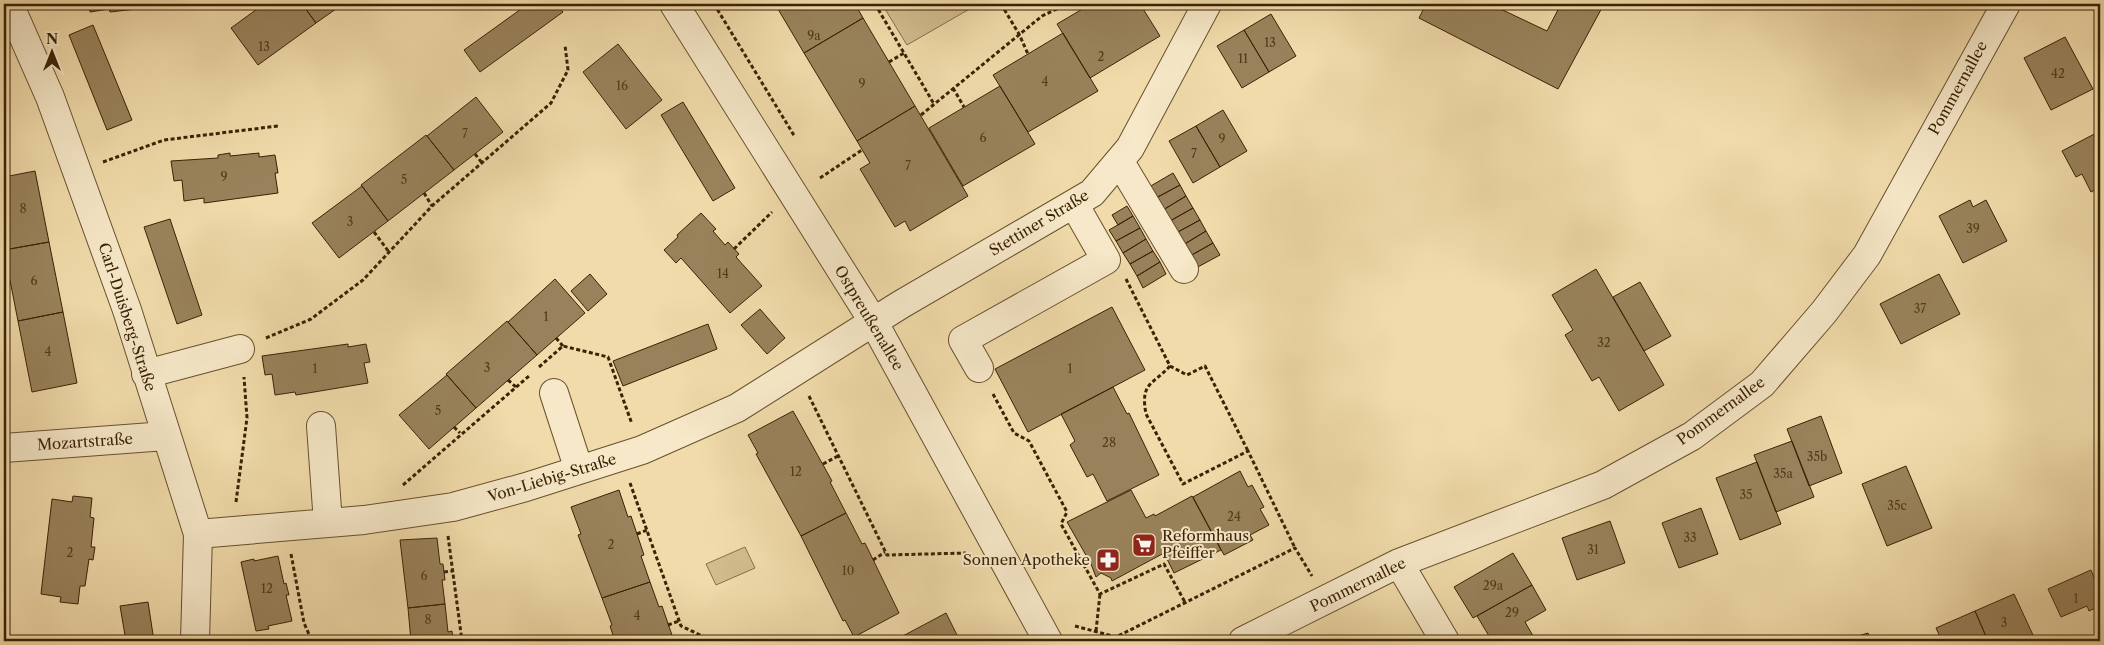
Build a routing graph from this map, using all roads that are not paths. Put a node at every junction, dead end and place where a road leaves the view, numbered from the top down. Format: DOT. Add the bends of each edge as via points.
graph roads {
  1 [pos="9,4"];
  2 [pos="674,4"];
  3 [pos="1207,4"];
  4 [pos="2006,4"];
  5 [pos="1120,162"];
  6 [pos="1074,204"];
  7 [pos="1184,269"];
  8 [pos="873,321"];
  9 [pos="240,349"];
  10 [pos="979,368"];
  11 [pos="146,374"];
  12 [pos="554,393"];
  13 [pos="321,426"];
  14 [pos="166,436"];
  15 [pos="4,448"];
  16 [pos="579,470"];
  17 [pos="328,523"];
  18 [pos="198,534"];
  19 [pos="1399,563"];
  20 [pos="195,641"];
  21 [pos="1048,641"];
  22 [pos="1243,641"];
  23 [pos="1445,641"];
  1 -- 11 [label="street, Carl-Duisberg-Straße" via="50,97 127,310"];
  2 -- 8 [label="street, Ostpreußenallee"];
  3 -- 5 [label="street, Stettiner Straße"];
  4 -- 19 [label="street, Pommernallee" via="1867,255 1824,312 1762,384 1692,436 1603,485"];
  5 -- 6 [label="street, Stettiner Straße" via="1092,193"];
  5 -- 7 [label="street"];
  6 -- 8 [label="street, Stettiner Straße"];
  6 -- 10 [label="street" via="1106,260 964,340"];
  8 -- 16 [label="street, Von-Liebig-Straße" via="737,408 631,453"];
  8 -- 21 [label="street, Ostpreußenallee"];
  9 -- 11 [label="street"];
  11 -- 14 [label="street, Carl-Duisberg-Straße"];
  12 -- 16 [label="street"];
  13 -- 17 [label="street"];
  14 -- 15 [label="street, Mozartstraße"];
  14 -- 18 [label="street, Carl-Duisberg-Straße"];
  16 -- 17 [label="street, Von-Liebig-Straße" via="445,508"];
  17 -- 18 [label="street, Von-Liebig-Straße"];
  18 -- 20 [label="street, Carl-Duisberg-Straße"];
  19 -- 22 [label="street, Pommernallee"];
  19 -- 23 [label="street"];
}
